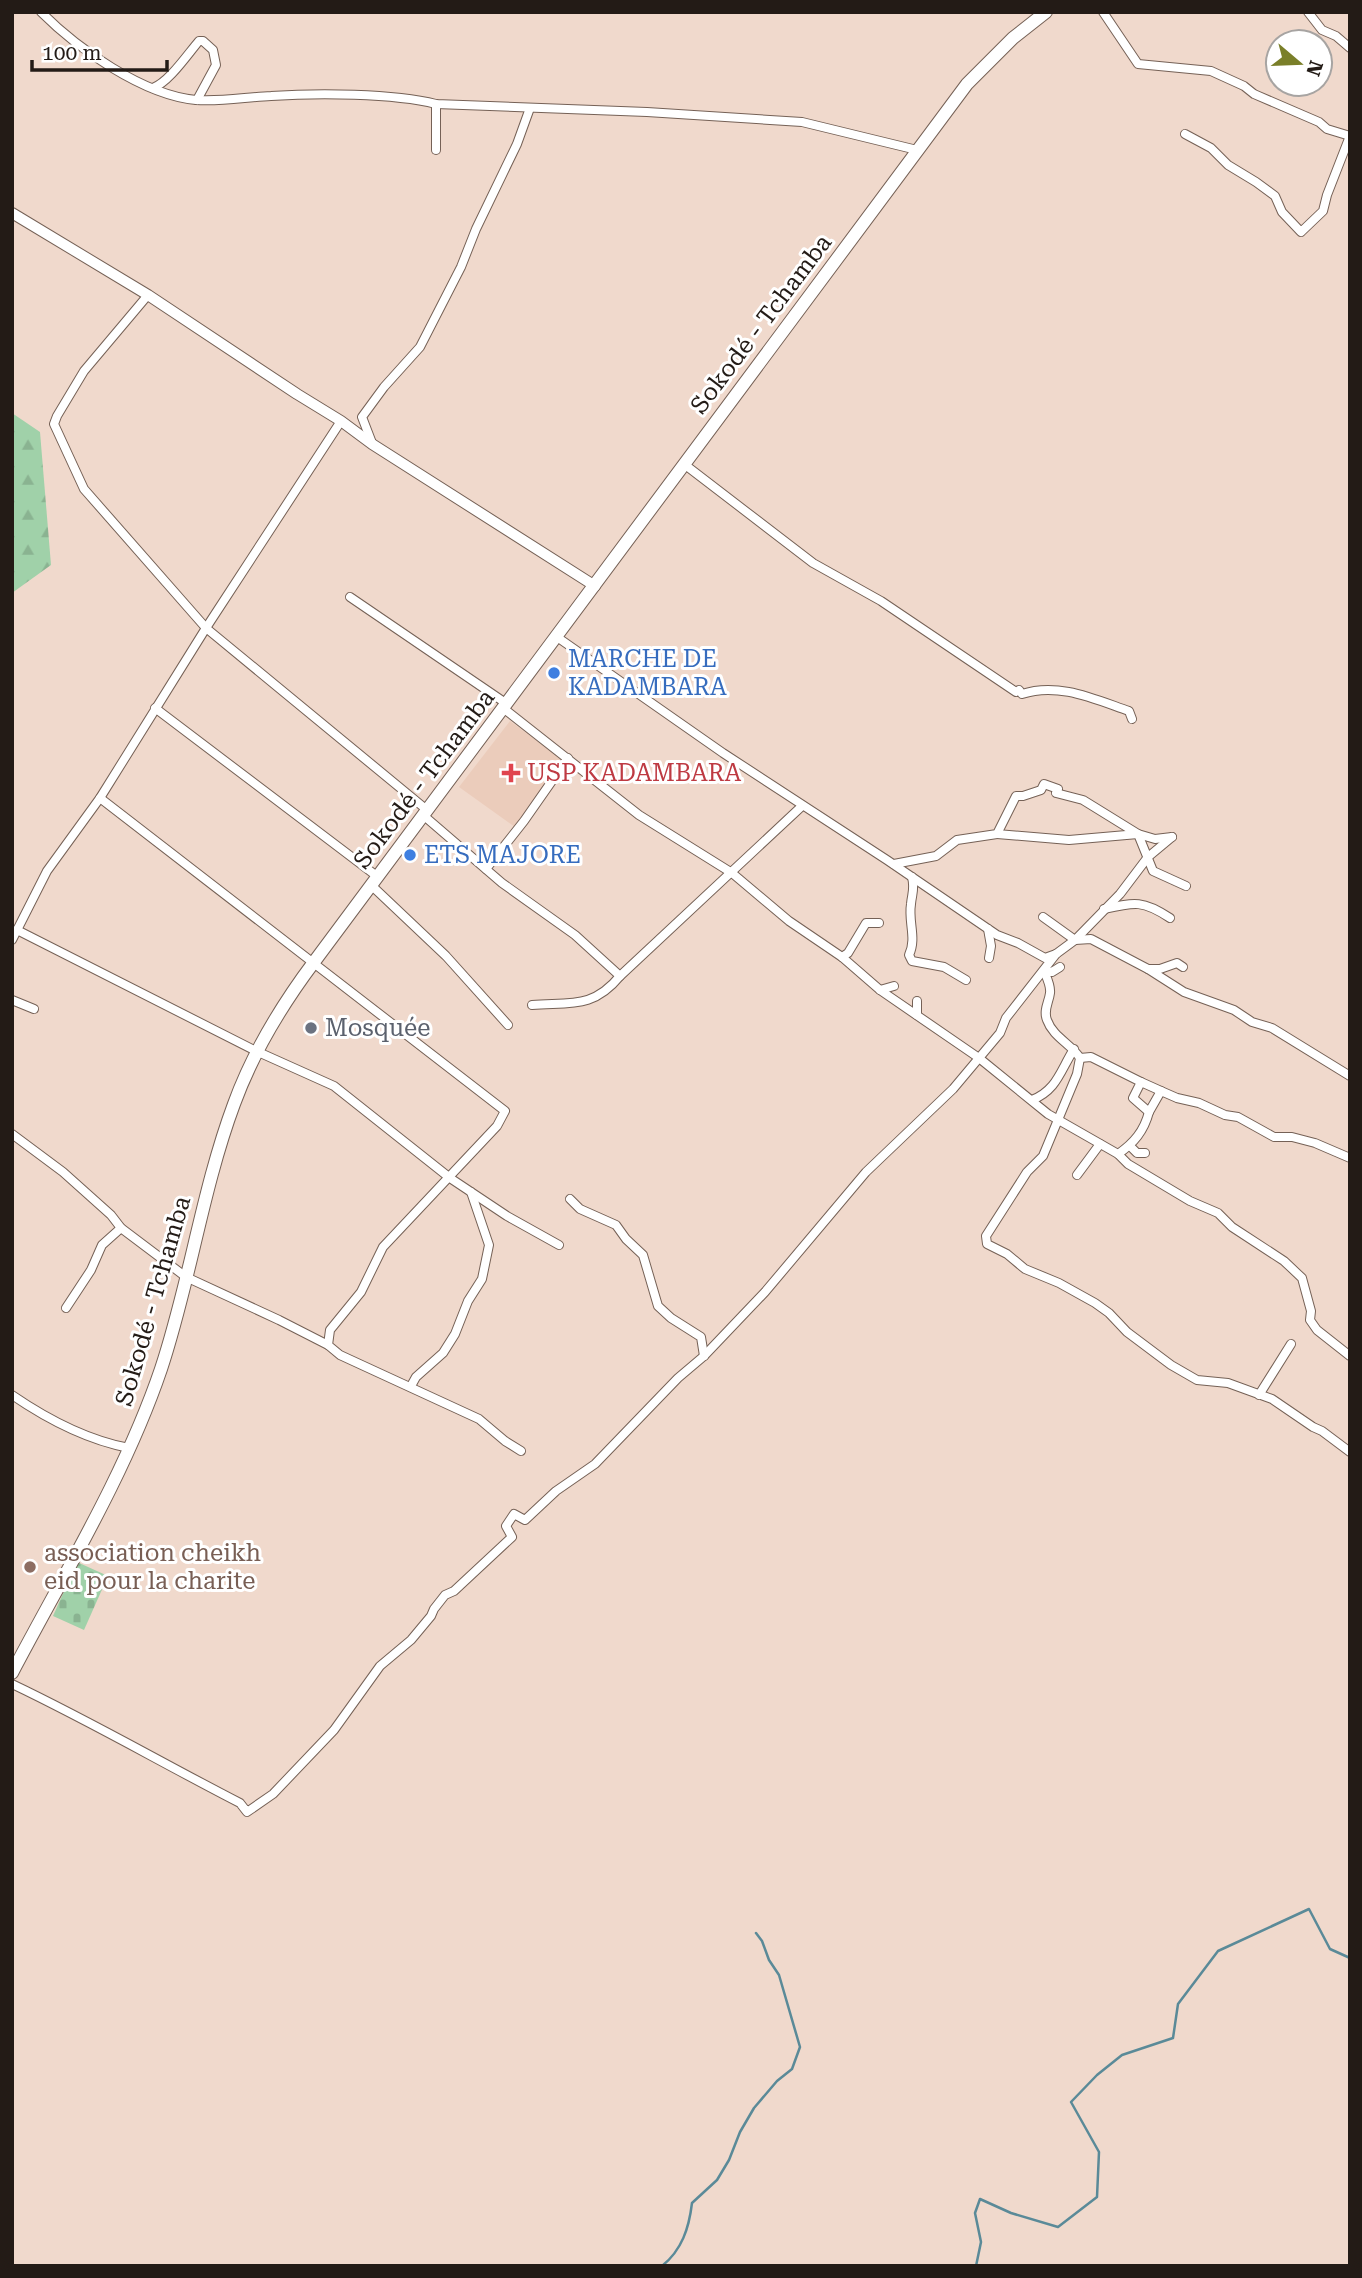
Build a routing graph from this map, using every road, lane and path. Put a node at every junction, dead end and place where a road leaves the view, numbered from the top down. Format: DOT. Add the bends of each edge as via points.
graph roads {
  1 [pos="41,12"];
  2 [pos="1103,12"];
  3 [pos="1307,12"];
  4 [pos="1043,13"];
  5 [pos="1350,48"];
  6 [pos="153,89"];
  7 [pos="197,100"];
  8 [pos="436,104"];
  9 [pos="530,108"];
  10 [pos="1185,134"];
  11 [pos="1350,136"];
  12 [pos="436,150"];
  13 [pos="917,150"];
  14 [pos="12,213"];
  15 [pos="148,295"];
  16 [pos="341,421"];
  17 [pos="372,444"];
  18 [pos="684,464"];
  19 [pos="595,586"];
  20 [pos="350,597"];
  21 [pos="206,628"];
  22 [pos="557,637"];
  23 [pos="505,706"];
  24 [pos="155,708"];
  25 [pos="1132,719"];
  26 [pos="568,758"];
  27 [pos="100,798"];
  28 [pos="802,806"];
  29 [pos="425,813"];
  30 [pos="996,834"];
  31 [pos="1138,834"];
  32 [pos="1147,857"];
  33 [pos="894,864"];
  34 [pos="486,869"];
  35 [pos="732,873"];
  36 [pos="912,877"];
  37 [pos="374,881"];
  38 [pos="1186,886"];
  39 [pos="1104,909"];
  40 [pos="1043,917"];
  41 [pos="1170,918"];
  42 [pos="879,923"];
  43 [pos="988,929"];
  44 [pos="17,930"];
  45 [pos="12,940"];
  46 [pos="1075,940"];
  47 [pos="1056,954"];
  48 [pos="842,957"];
  49 [pos="989,958"];
  50 [pos="314,962"];
  51 [pos="1060,967"];
  52 [pos="1183,967"];
  53 [pos="1148,969"];
  54 [pos="1044,971"];
  55 [pos="620,976"];
  56 [pos="966,981"];
  57 [pos="894,986"];
  58 [pos="880,990"];
  59 [pos="12,1000"];
  60 [pos="917,1002"];
  61 [pos="533,1005"];
  62 [pos="34,1009"];
  63 [pos="917,1016"];
  64 [pos="508,1025"];
  65 [pos="1074,1049"];
  66 [pos="256,1052"];
  67 [pos="979,1058"];
  68 [pos="1080,1058"];
  69 [pos="1350,1076"];
  70 [pos="1141,1082"];
  71 [pos="1161,1091"];
  72 [pos="1032,1100"];
  73 [pos="1149,1112"];
  74 [pos="1058,1119"];
  75 [pos="12,1134"];
  76 [pos="1100,1144"];
  77 [pos="1130,1146"];
  78 [pos="1145,1153"];
  79 [pos="1118,1154"];
  80 [pos="1350,1158"];
  81 [pos="1077,1175"];
  82 [pos="450,1178"];
  83 [pos="471,1192"];
  84 [pos="570,1199"];
  85 [pos="121,1228"];
  86 [pos="559,1245"];
  87 [pos="186,1277"];
  88 [pos="66,1308"];
  89 [pos="1291,1344"];
  90 [pos="328,1345"];
  91 [pos="704,1356"];
  92 [pos="1350,1356"];
  93 [pos="411,1386"];
  94 [pos="12,1395"];
  95 [pos="1259,1395"];
  96 [pos="129,1448"];
  97 [pos="522,1451"];
  98 [pos="1350,1452"];
  99 [pos="16,1658"];
  100 [pos="12,1673"];
  101 [pos="12,1684"];
  1 -- 6 [label="street" via="91,55"];
  2 -- 11 [label="street" via="1138,64 1211,71"];
  3 -- 5 [label="street" via="1322,30"];
  4 -- 13 [label="main road, Sokodé - Tchamba" via="980,69"];
  6 -- 7 [label="street"];
  6 -- 7 [label="street" via="203,41 213,50 216,65"];
  7 -- 8 [label="street" via="282,95"];
  8 -- 9 [label="street"];
  8 -- 12 [label="street"];
  9 -- 13 [label="street" via="802,122"];
  9 -- 17 [label="street" via="461,267 420,347 362,417"];
  10 -- 11 [label="street" via="1275,196 1282,212 1301,232 1323,211"];
  13 -- 18 [label="main road, Sokodé - Tchamba"];
  14 -- 15 [label="main road"];
  15 -- 16 [label="main road"];
  15 -- 21 [label="street" via="84,371 54,424 84,489"];
  16 -- 17 [label="main road"];
  16 -- 21 [label="street"];
  17 -- 19 [label="main road"];
  18 -- 19 [label="main road, Sokodé - Tchamba"];
  18 -- 25 [label="street" via="813,563 881,601 1016,692 1072,691 1129,710"];
  19 -- 22 [label="main road, Sokodé - Tchamba"];
  20 -- 23 [label="street"];
  21 -- 24 [label="street"];
  21 -- 29 [label="street"];
  22 -- 23 [label="main road, Sokodé - Tchamba"];
  22 -- 28 [label="street"];
  23 -- 26 [label="street"];
  23 -- 29 [label="main road, Sokodé - Tchamba"];
  24 -- 27 [label="street"];
  24 -- 37 [label="street"];
  26 -- 34 [label="street"];
  26 -- 35 [label="street" via="639,814"];
  27 -- 44 [label="street" via="47,871"];
  27 -- 50 [label="street"];
  28 -- 33 [label="street"];
  28 -- 35 [label="street"];
  29 -- 34 [label="street"];
  29 -- 37 [label="main road, Sokodé - Tchamba"];
  30 -- 31 [label="street" via="1069,840"];
  30 -- 31 [label="street" via="1016,796 1041,790 1044,784 1058,789 1056,793 1083,800"];
  30 -- 33 [label="street" via="957,841 936,856"];
  31 -- 32 [label="street"];
  31 -- 32 [label="street" via="1172,837"];
  32 -- 38 [label="street" via="1153,871"];
  32 -- 39 [label="street"];
  33 -- 36 [label="street"];
  34 -- 55 [label="street" via="575,935"];
  35 -- 48 [label="street" via="789,921"];
  35 -- 55 [label="street"];
  36 -- 43 [label="street"];
  36 -- 56 [label="street" via="912,961 944,967"];
  37 -- 50 [label="main road, Sokodé - Tchamba"];
  37 -- 64 [label="street"];
  39 -- 41 [label="street" via="1145,903"];
  39 -- 46 [label="street"];
  40 -- 46 [label="street"];
  42 -- 48 [label="street" via="866,923"];
  43 -- 47 [label="street" via="1036,955"];
  43 -- 49 [label="street"];
  44 -- 45 [label="street"];
  44 -- 66 [label="street"];
  46 -- 47 [label="street"];
  46 -- 53 [label="street" via="1091,939"];
  47 -- 54 [label="street"];
  48 -- 58 [label="street"];
  50 -- 66 [label="main road, Sokodé - Tchamba"];
  50 -- 82 [label="street" via="505,1111"];
  51 -- 54 [label="street"];
  52 -- 53 [label="street" via="1177,963"];
  53 -- 69 [label="street" via="1184,992 1272,1028"];
  54 -- 65 [label="street" via="1051,989 1045,1012 1048,1022"];
  54 -- 67 [label="street"];
  55 -- 61 [label="street" via="599,997 581,1004"];
  57 -- 58 [label="street"];
  58 -- 63 [label="street"];
  59 -- 62 [label="street"];
  60 -- 63 [label="street"];
  63 -- 67 [label="street"];
  65 -- 68 [label="street"];
  65 -- 72 [label="street" via="1046,1094"];
  66 -- 82 [label="street" via="334,1086"];
  66 -- 87 [label="main road, Sokodé - Tchamba" via="223,1134"];
  67 -- 72 [label="street"];
  67 -- 91 [label="street" via="866,1172"];
  68 -- 70 [label="street" via="1091,1057"];
  68 -- 74 [label="street"];
  70 -- 71 [label="street"];
  70 -- 73 [label="street" via="1133,1098"];
  71 -- 73 [label="street"];
  71 -- 80 [label="street" via="1238,1117 1274,1137 1315,1143"];
  72 -- 74 [label="street"];
  73 -- 77 [label="street" via="1145,1127"];
  74 -- 76 [label="street"];
  74 -- 95 [label="street" via="1043,1156 1027,1172 986,1236 987,1244 1025,1269 1095,1303 1127,1332 1197,1380 1228,1383"];
  75 -- 85 [label="street" via="63,1172"];
  76 -- 79 [label="street"];
  76 -- 81 [label="street"];
  77 -- 78 [label="street"];
  77 -- 79 [label="street"];
  79 -- 92 [label="street" via="1189,1201 1218,1213 1284,1261 1302,1278 1310,1320"];
  82 -- 83 [label="street"];
  82 -- 90 [label="street" via="383,1247 361,1292 330,1330"];
  83 -- 86 [label="street"];
  83 -- 93 [label="street" via="489,1245 482,1279 443,1353"];
  84 -- 91 [label="street" via="580,1209 616,1225 643,1255 658,1306 701,1338"];
  85 -- 87 [label="street"];
  85 -- 88 [label="street" via="102,1245"];
  87 -- 90 [label="street"];
  87 -- 96 [label="main road, Sokodé - Tchamba" via="161,1368"];
  89 -- 95 [label="street"];
  90 -- 93 [label="street" via="340,1355"];
  91 -- 101 [label="street" via="595,1464 525,1520 514,1514 506,1525 512,1537 445,1595 411,1640 380,1666 334,1730 274,1794 247,1812 240,1803"];
  93 -- 97 [label="street" via="480,1419"];
  94 -- 96 [label="street" via="95,1439"];
  95 -- 98 [label="street" via="1272,1399"];
  96 -- 99 [label="main road, Sokodé - Tchamba"];
  99 -- 100 [label="main road, Sokodé - Tchamba"];
}
